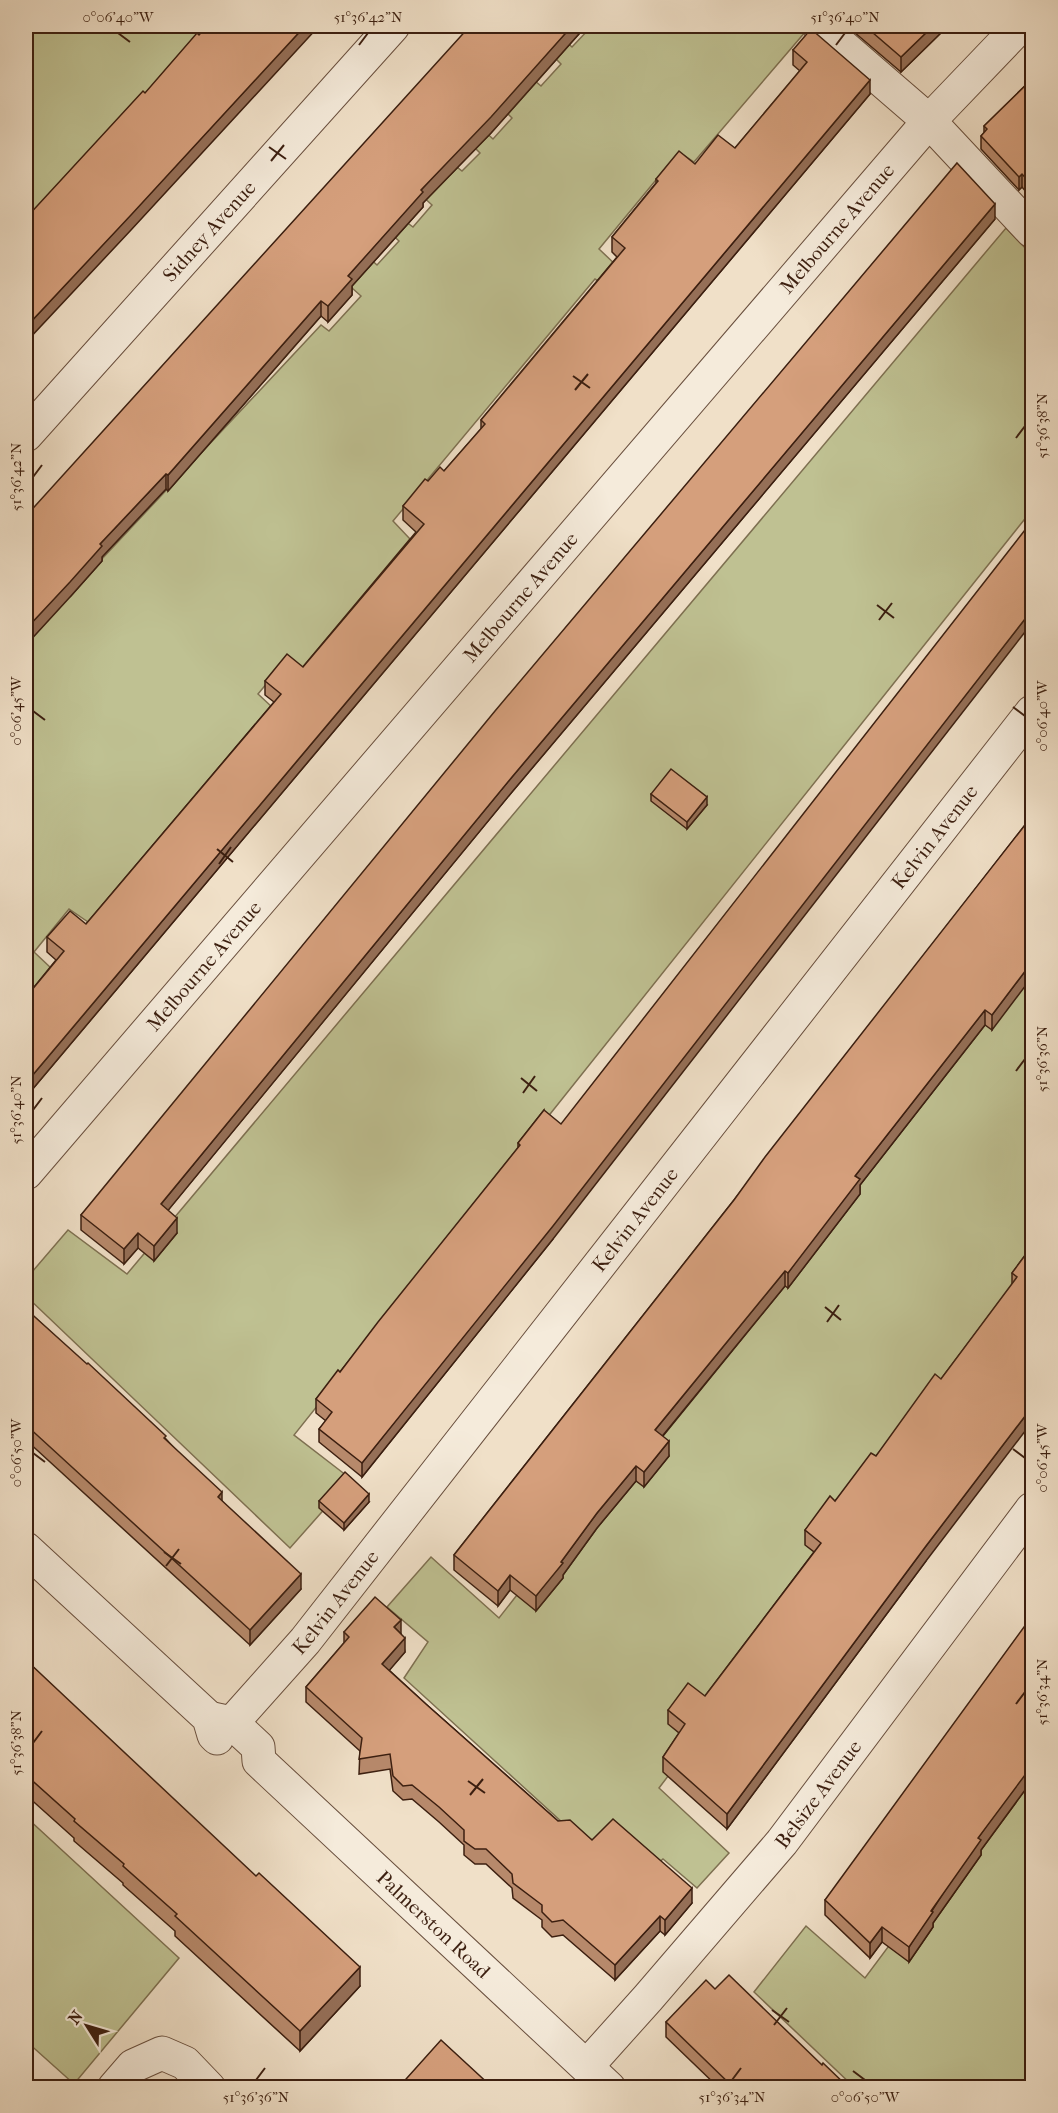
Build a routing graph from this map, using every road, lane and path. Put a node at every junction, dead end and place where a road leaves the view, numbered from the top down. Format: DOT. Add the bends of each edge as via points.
graph roads {
  1 [pos="393,26"];
  2 [pos="819,26"];
  3 [pos="1020,26"];
  4 [pos="928,121"];
  5 [pos="1032,231"];
  6 [pos="26,435"];
  7 [pos="1032,712"];
  8 [pos="26,1173"];
  9 [pos="1032,1509"];
  10 [pos="26,1549"];
  11 [pos="220,1720"];
  12 [pos="598,2077"];
  13 [pos="114,2088"];
  14 [pos="209,2088"];
  1 -- 6 [label="street, Sidney Avenue"];
  2 -- 4 [label="street"];
  3 -- 4 [label="street, Melbourne Avenue"];
  4 -- 5 [label="street"];
  4 -- 8 [label="street, Melbourne Avenue"];
  7 -- 11 [label="street, Kelvin Avenue" via="305,1641"];
  9 -- 12 [label="street, Belsize Avenue" via="782,1842 648,1998"];
  10 -- 11 [label="street, Palmerston Road"];
  11 -- 12 [label="street, Palmerston Road" via="214,1735 246,1764 259,1761"];
  13 -- 14 [label="street" via="133,2066 162,2053 185,2063"];
}
